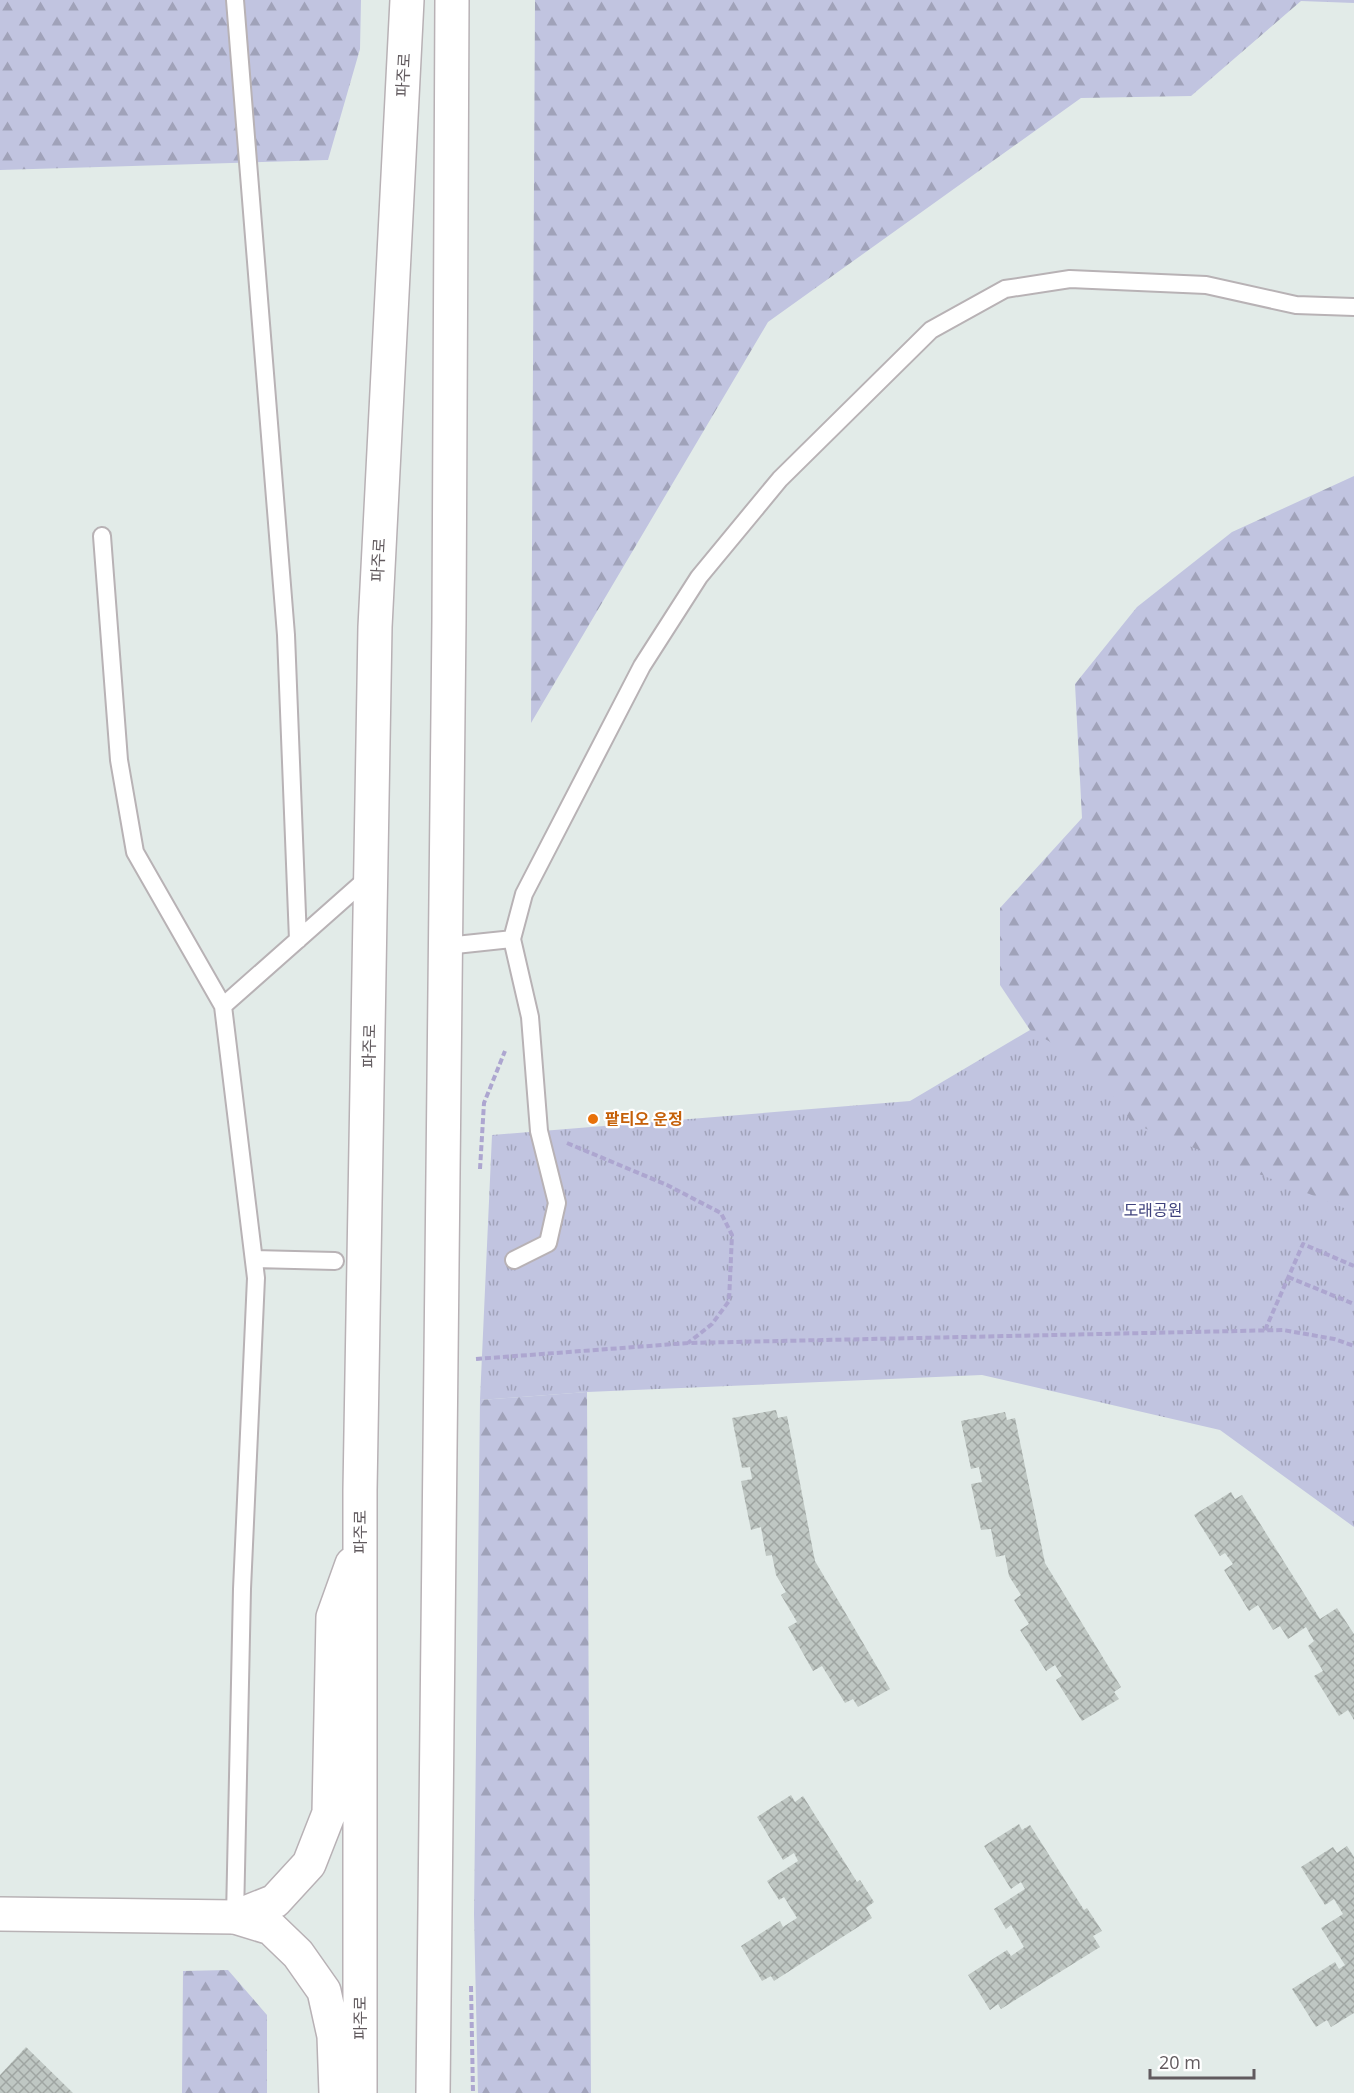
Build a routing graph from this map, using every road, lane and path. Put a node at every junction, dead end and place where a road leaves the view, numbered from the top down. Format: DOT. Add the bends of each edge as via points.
graph roads {
  1 [pos="235,0"];
  2 [pos="406,0"];
  3 [pos="452,0"];
  4 [pos="1354,307"];
  5 [pos="102,536"];
  6 [pos="371,875"];
  7 [pos="512,939"];
  8 [pos="298,940"];
  9 [pos="446,946"];
  10 [pos="223,1006"];
  11 [pos="539,1131"];
  12 [pos="254,1259"];
  13 [pos="514,1260"];
  14 [pos="335,1261"];
  15 [pos="1354,1266"];
  16 [pos="1288,1277"];
  17 [pos="1354,1304"];
  18 [pos="1265,1330"];
  19 [pos="688,1343"];
  20 [pos="1354,1346"];
  21 [pos="469,1360"];
  22 [pos="360,1543"];
  23 [pos="0,1914"];
  24 [pos="235,1917"];
  25 [pos="336,2093"];
  26 [pos="360,2093"];
  27 [pos="433,2093"];
  1 -- 8 [label="lane" via="286,635"];
  2 -- 6 [label="main road, 파주로" via="375,627"];
  3 -- 9 [label="main road"];
  4 -- 7 [label="lane" via="1296,305 1206,285 1070,279 1005,289 932,330 780,479 699,577 642,666 587,769 524,894"];
  5 -- 10 [label="lane" via="119,760 135,852"];
  6 -- 8 [label="lane"];
  6 -- 22 [label="main road, 파주로"];
  7 -- 9 [label="lane"];
  7 -- 11 [label="lane" via="530,1017"];
  8 -- 10 [label="lane"];
  9 -- 27 [label="main road"];
  10 -- 12 [label="lane"];
  11 -- 13 [label="lane" via="557,1203 548,1243"];
  11 -- 19 [label="path" via="721,1213 732,1235 729,1301 712,1324"];
  12 -- 14 [label="lane"];
  12 -- 24 [label="lane"];
  15 -- 16 [label="path" via="1303,1244"];
  16 -- 17 [label="path"];
  16 -- 18 [label="path"];
  18 -- 19 [label="path"];
  18 -- 20 [label="path" via="1283,1329 1334,1338"];
  19 -- 21 [label="path"];
  22 -- 24 [label="main road" via="333,1617 329,1814 309,1864 275,1901"];
  22 -- 26 [label="main road, 파주로"];
  23 -- 24 [label="main road"];
  24 -- 25 [label="main road" via="272,1928 298,1954 324,1991 334,2036"];
}
